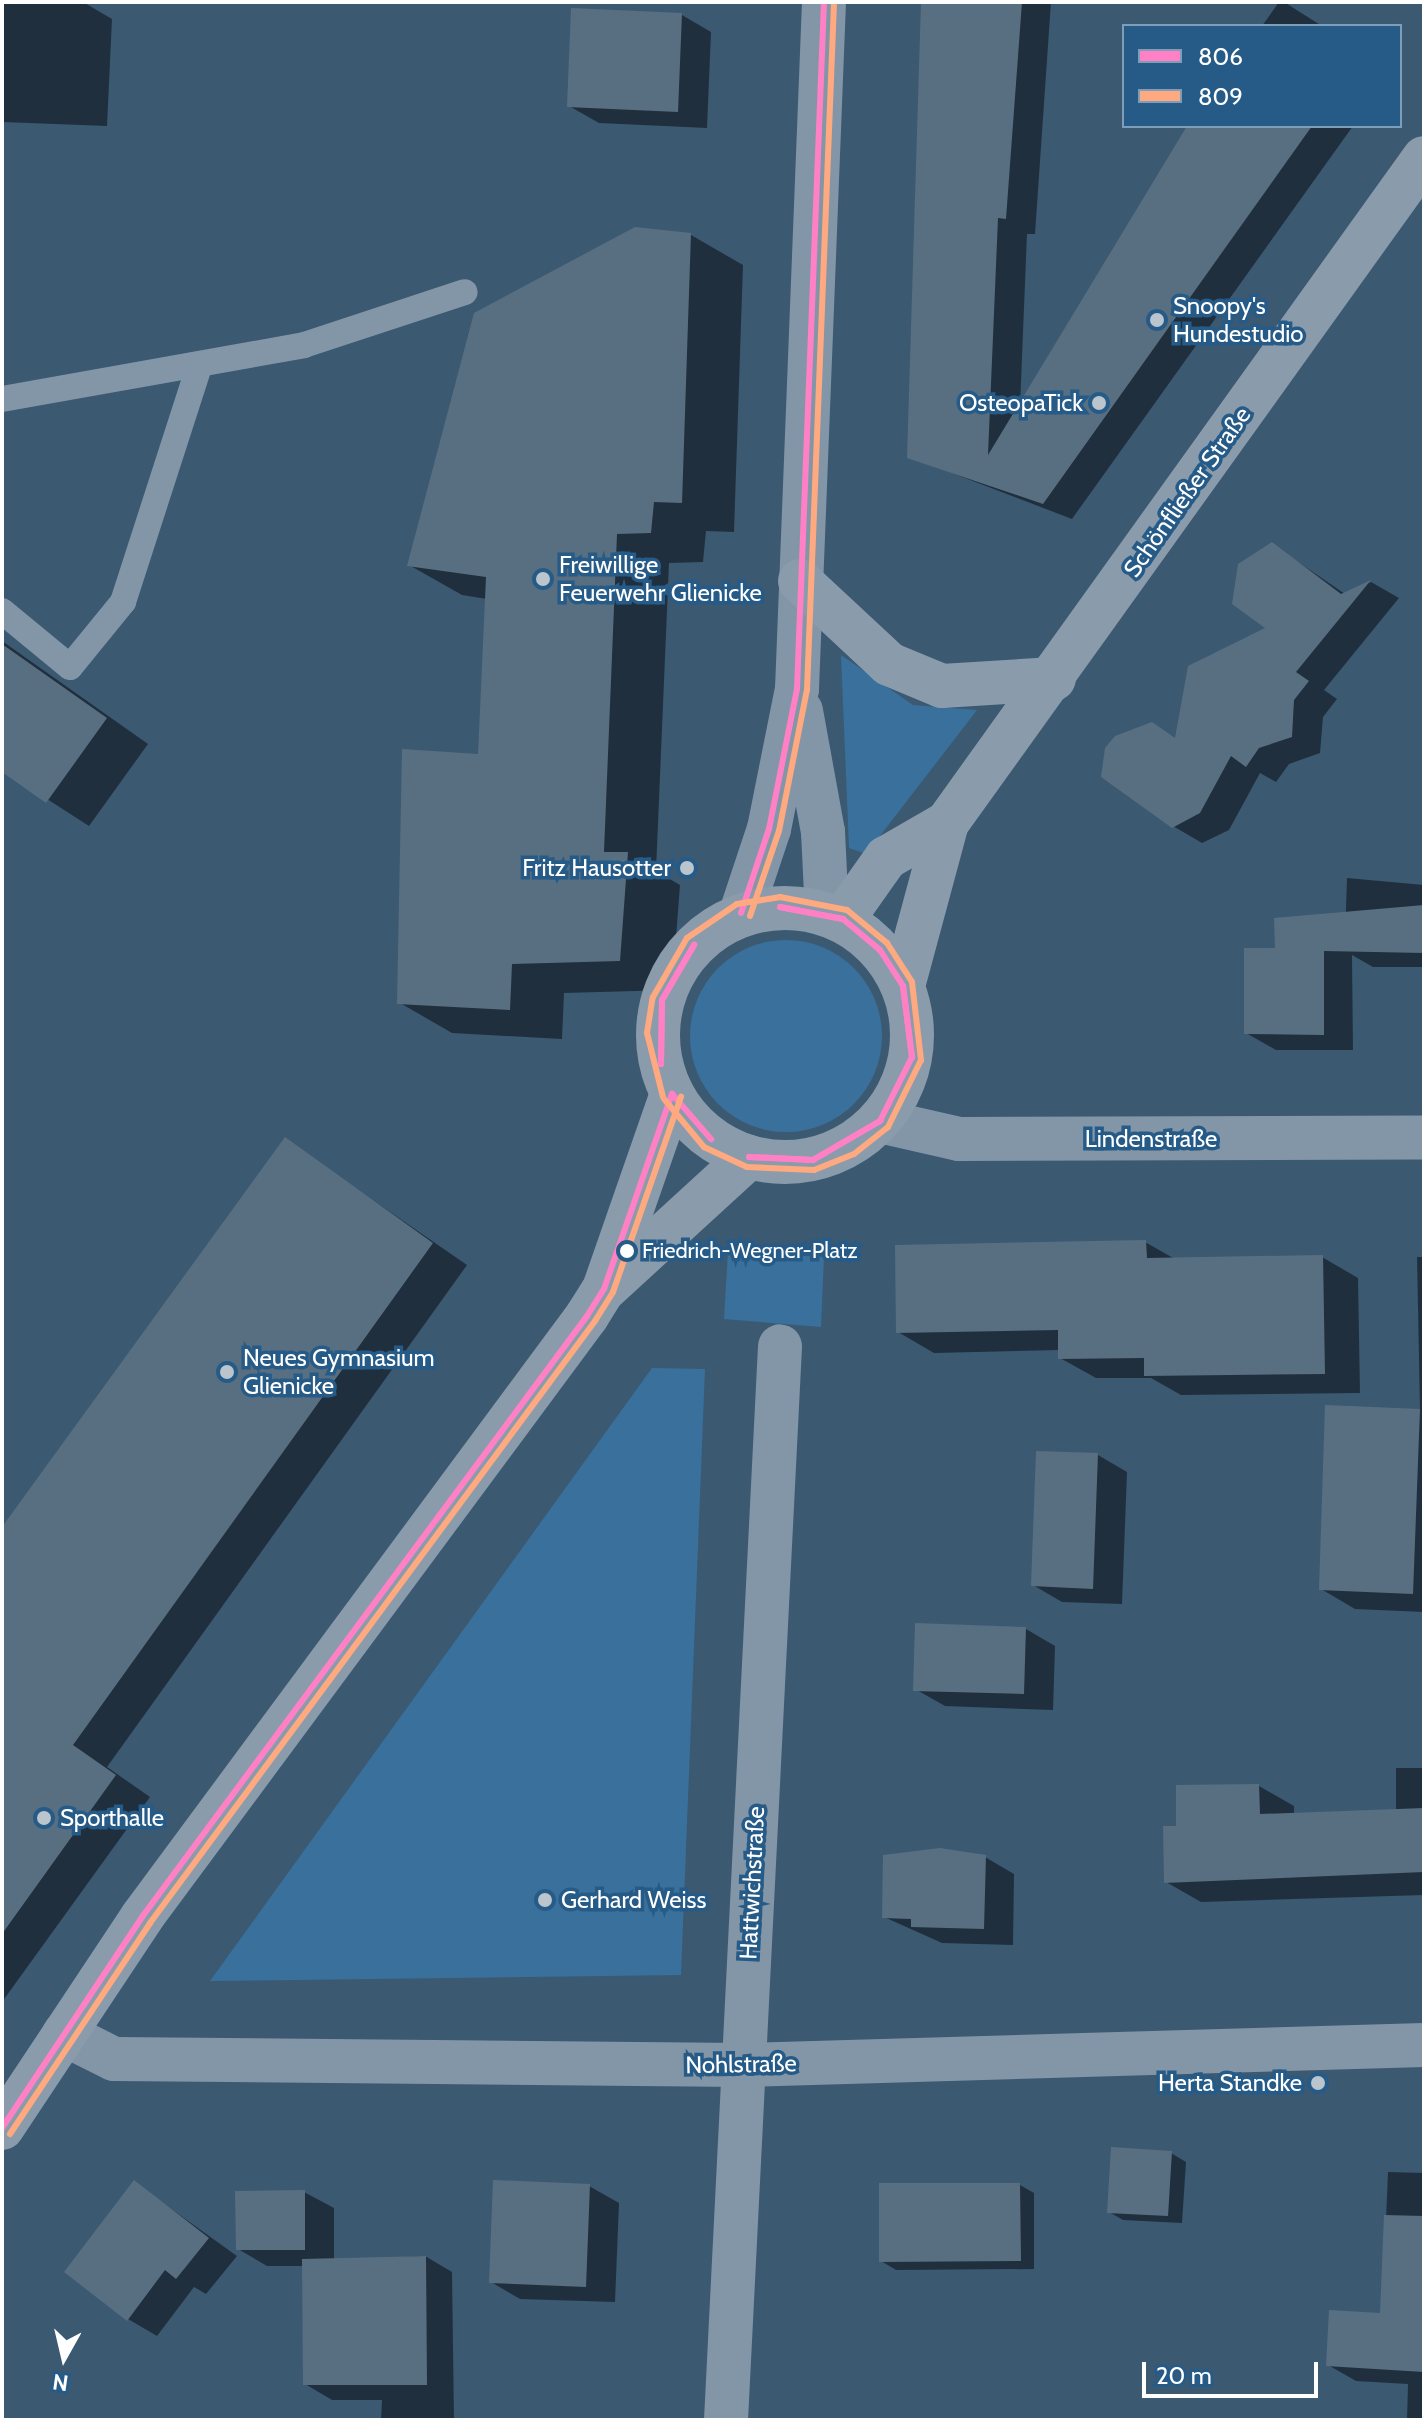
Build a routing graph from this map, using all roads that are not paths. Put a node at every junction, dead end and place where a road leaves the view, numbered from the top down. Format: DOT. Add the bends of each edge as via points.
graph roads {
  1 [pos="824,2"];
  2 [pos="1424,158"];
  3 [pos="465,292"];
  4 [pos="200,364"];
  5 [pos="2,399"];
  6 [pos="800,581"];
  7 [pos="2,611"];
  8 [pos="1054,679"];
  9 [pos="797,689"];
  10 [pos="947,823"];
  11 [pos="741,913"];
  12 [pos="835,916"];
  13 [pos="903,986"];
  14 [pos="672,1094"];
  15 [pos="880,1121"];
  16 [pos="1424,1137"];
  17 [pos="749,1157"];
  18 [pos="604,1289"];
  19 [pos="780,1346"];
  20 [pos="64,2034"];
  21 [pos="1424,2045"];
  22 [pos="742,2065"];
  23 [pos="2,2128"];
  24 [pos="726,2420"];
  1 -- 6 [label="street"];
  2 -- 8 [label="main road, Schönfließer Straße"];
  3 -- 4 [label="lane" via="304,345"];
  4 -- 5 [label="lane"];
  4 -- 7 [label="lane" via="123,602 70,667"];
  6 -- 8 [label="main road" via="889,664 942,686"];
  6 -- 9 [label="street"];
  8 -- 10 [label="main road, Schönfließer Straße"];
  9 -- 11 [label="street" via="769,829"];
  9 -- 12 [label="street"];
  10 -- 12 [label="main road, Schönfließer Straße" via="886,858"];
  10 -- 13 [label="main road, Schönfließer Straße"];
  11 -- 12 [label="main road" via="780,907"];
  11 -- 14 [label="main road" via="694,945 662,1000 661,1064"];
  12 -- 13 [label="main road" via="880,950"];
  13 -- 15 [label="main road" via="912,1057"];
  14 -- 17 [label="main road" via="711,1139"];
  14 -- 18 [label="main road"];
  15 -- 16 [label="street, Lindenstraße" via="959,1139"];
  15 -- 17 [label="main road" via="813,1160"];
  17 -- 18 [label="main road"];
  18 -- 20 [label="main road"];
  19 -- 22 [label="street, Hattwichstraße"];
  20 -- 22 [label="street, Nohlstraße" via="114,2059"];
  20 -- 23 [label="main road"];
  21 -- 22 [label="street, Nohlstraße"];
  22 -- 24 [label="street, Hattwichstraße"];
}
